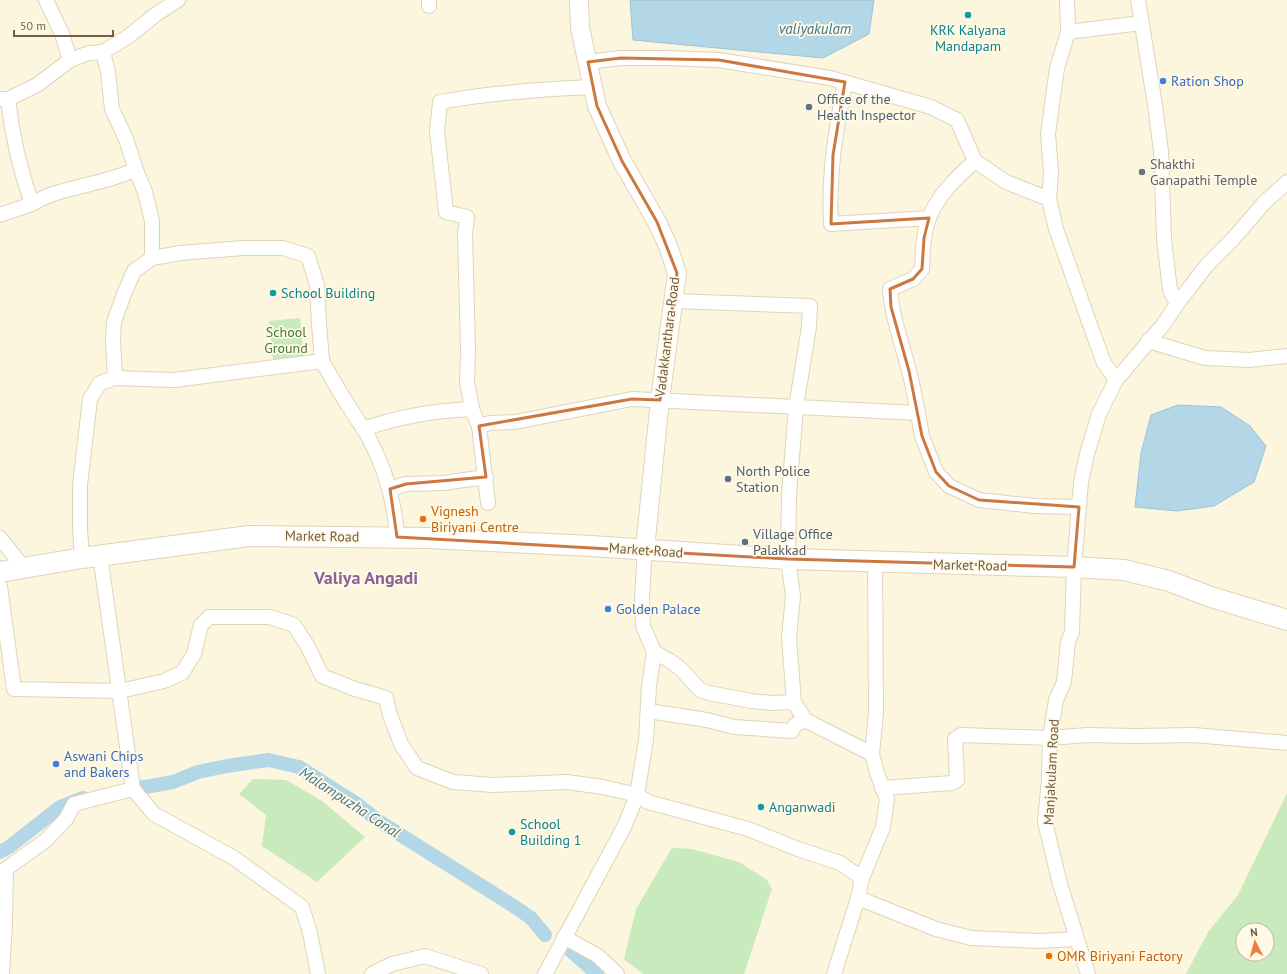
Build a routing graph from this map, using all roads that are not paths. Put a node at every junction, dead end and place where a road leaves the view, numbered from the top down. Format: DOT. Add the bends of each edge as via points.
graph roads {
  1 [pos="46,0"];
  2 [pos="178,0"];
  3 [pos="579,0"];
  4 [pos="1067,0"];
  5 [pos="1138,0"];
  6 [pos="1141,23"];
  7 [pos="1068,32"];
  8 [pos="103,52"];
  9 [pos="70,60"];
  10 [pos="588,62"];
  11 [pos="845,82"];
  12 [pos="593,87"];
  13 [pos="4,99"];
  14 [pos="975,161"];
  15 [pos="136,170"];
  16 [pos="1287,182"];
  17 [pos="1049,199"];
  18 [pos="32,204"];
  19 [pos="0,215"];
  20 [pos="929,218"];
  21 [pos="152,258"];
  22 [pos="673,301"];
  23 [pos="1177,304"];
  24 [pos="1148,341"];
  25 [pos="1287,356"];
  26 [pos="322,361"];
  27 [pos="114,378"];
  28 [pos="1116,380"];
  29 [pos="660,400"];
  30 [pos="796,407"];
  31 [pos="472,409"];
  32 [pos="918,413"];
  33 [pos="479,426"];
  34 [pos="363,429"];
  35 [pos="486,477"];
  36 [pos="390,489"];
  37 [pos="488,503"];
  38 [pos="1079,507"];
  39 [pos="0,538"];
  40 [pos="397,538"];
  41 [pos="645,550"];
  42 [pos="91,556"];
  43 [pos="788,559"];
  44 [pos="875,562"];
  45 [pos="1074,567"];
  46 [pos="24,568"];
  47 [pos="0,572"];
  48 [pos="0,586"];
  49 [pos="1287,620"];
  50 [pos="654,652"];
  51 [pos="120,691"];
  52 [pos="794,702"];
  53 [pos="648,711"];
  54 [pos="805,720"];
  55 [pos="1050,738"];
  56 [pos="1287,743"];
  57 [pos="872,754"];
  58 [pos="882,788"];
  59 [pos="133,789"];
  60 [pos="637,795"];
  61 [pos="3,871"];
  62 [pos="862,878"];
  63 [pos="858,898"];
  64 [pos="564,937"];
  65 [pos="1076,939"];
  66 [pos="2,974"];
  67 [pos="318,974"];
  68 [pos="372,974"];
  69 [pos="481,974"];
  70 [pos="545,974"];
  71 [pos="617,974"];
  72 [pos="834,974"];
  73 [pos="1088,974"];
  1 -- 9 [label="street" via="62,34"];
  2 -- 8 [label="street"];
  3 -- 10 [label="street, Vadakkanthara Road" via="580,28"];
  4 -- 7 [label="street"];
  5 -- 6 [label="street"];
  6 -- 7 [label="street"];
  6 -- 23 [label="street" via="1161,151 1164,239 1170,290"];
  7 -- 17 [label="street" via="1052,96 1048,134 1051,172"];
  8 -- 9 [label="street" via="89,53"];
  8 -- 15 [label="street" via="112,109"];
  9 -- 13 [label="street" via="37,84"];
  10 -- 11 [label="street" via="621,58 719,60"];
  10 -- 12 [label="street, Vadakkanthara Road"];
  11 -- 14 [label="street" via="931,106 957,120"];
  11 -- 20 [label="street" via="833,155 829,197 831,224"];
  12 -- 22 [label="street, Vadakkanthara Road" via="597,106 622,161 668,246 677,273"];
  12 -- 31 [label="street" via="532,90 440,102 437,131 446,212 467,217 467,382"];
  13 -- 18 [label="street"];
  14 -- 17 [label="street" via="1006,182"];
  14 -- 20 [label="street" via="958,176 936,204"];
  15 -- 18 [label="street" via="96,183 66,189"];
  15 -- 21 [label="street" via="145,192 152,221"];
  16 -- 23 [label="street, Manjakulam Road" via="1207,265"];
  17 -- 28 [label="street" via="1063,249 1096,342 1104,363"];
  18 -- 19 [label="street"];
  20 -- 32 [label="street" via="924,238 922,269 913,280 890,289 891,307"];
  21 -- 26 [label="street" via="243,248 283,248 308,256 317,285"];
  21 -- 27 [label="street" via="134,271 114,322"];
  22 -- 29 [label="street, Vadakkanthara Road"];
  22 -- 30 [label="street" via="810,306"];
  23 -- 24 [label="street, Manjakulam Road"];
  24 -- 25 [label="street" via="1206,358 1249,360"];
  24 -- 28 [label="street, Manjakulam Road"];
  26 -- 27 [label="street" via="174,380"];
  26 -- 34 [label="street"];
  27 -- 42 [label="street" via="100,383 90,399 80,484 80,530"];
  28 -- 38 [label="street, Manjakulam Road" via="1099,414 1089,447 1080,482"];
  29 -- 30 [label="street"];
  29 -- 33 [label="street" via="632,399 515,422"];
  29 -- 41 [label="street, Vadakkanthara Road"];
  30 -- 32 [label="street"];
  30 -- 43 [label="street" via="789,495"];
  31 -- 33 [label="street"];
  31 -- 34 [label="street" via="422,413"];
  32 -- 38 [label="street" via="922,436 936,472 949,486 979,500 1035,506"];
  33 -- 35 [label="street"];
  34 -- 36 [label="street" via="379,459"];
  35 -- 36 [label="street" via="443,483 406,484"];
  35 -- 37 [label="street"];
  36 -- 40 [label="street" via="396,516"];
  38 -- 45 [label="street, Manjakulam Road"];
  39 -- 46 [label="street"];
  40 -- 41 [label="main road, Market Road"];
  40 -- 42 [label="main road, Market Road" via="248,536"];
  41 -- 43 [label="main road, Market Road"];
  41 -- 50 [label="street" via="642,598 644,626"];
  42 -- 46 [label="main road, Market Road"];
  42 -- 51 [label="street"];
  43 -- 44 [label="main road, Market Road"];
  43 -- 52 [label="street" via="793,596 789,638"];
  44 -- 45 [label="main road, Market Road"];
  44 -- 57 [label="street" via="876,712"];
  45 -- 49 [label="main road, Market Road" via="1124,570 1169,581"];
  45 -- 55 [label="street, Manjakulam Road" via="1072,632 1068,642 1064,682 1056,700"];
  46 -- 47 [label="main road, Market Road"];
  48 -- 51 [label="street" via="14,689"];
  50 -- 52 [label="street" via="681,669 700,690 730,698"];
  50 -- 53 [label="street"];
  51 -- 59 [label="street"];
  51 -- 60 [label="street" via="164,681 182,673 194,654 200,625 209,617 270,617 294,625 322,676 386,698 401,744 417,768 453,782 493,785 566,782"];
  52 -- 54 [label="street"];
  53 -- 54 [label="street" via="734,727 770,730 792,731 795,725"];
  53 -- 60 [label="street"];
  54 -- 57 [label="street"];
  55 -- 56 [label="street" via="1087,735 1194,735"];
  55 -- 58 [label="street" via="961,735 955,739 957,780 952,783"];
  55 -- 65 [label="street, Manjakulam Road" via="1045,822"];
  57 -- 58 [label="street"];
  58 -- 62 [label="street" via="887,799 883,827"];
  59 -- 61 [label="street" via="74,804 66,819 45,841"];
  59 -- 67 [label="street" via="154,814 234,858 302,907"];
  60 -- 62 [label="street" via="648,802 748,829 840,863"];
  60 -- 64 [label="street" via="625,825"];
  61 -- 66 [label="street" via="6,925"];
  62 -- 63 [label="street"];
  63 -- 65 [label="street" via="936,929 970,938 1039,941"];
  63 -- 72 [label="street"];
  64 -- 70 [label="street"];
  64 -- 71 [label="street" via="598,956"];
  65 -- 73 [label="street, Manjakulam Road"];
  68 -- 69 [label="street" via="392,964 426,956"];
}
